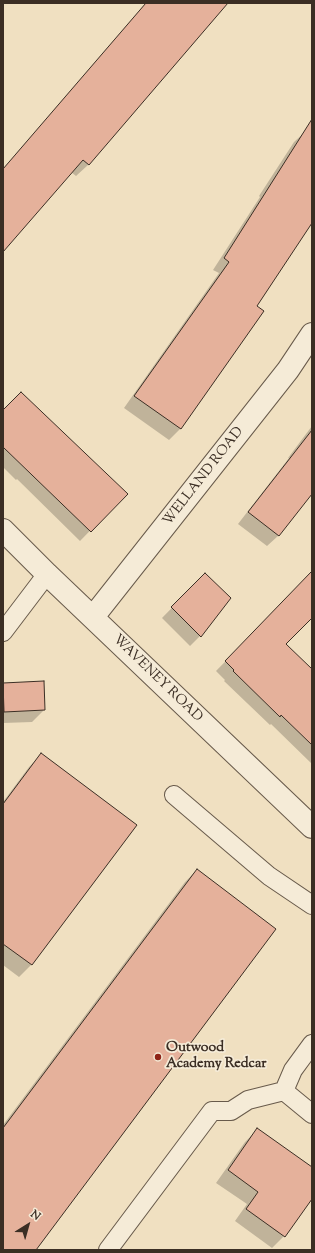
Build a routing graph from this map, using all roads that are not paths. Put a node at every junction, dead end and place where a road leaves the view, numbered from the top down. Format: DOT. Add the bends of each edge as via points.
graph roads {
  1 [pos="312,334"];
  2 [pos="3,530"];
  3 [pos="47,574"];
  4 [pos="93,617"];
  5 [pos="3,632"];
  6 [pos="174,795"];
  7 [pos="312,827"];
  8 [pos="312,906"];
  9 [pos="312,1044"];
  10 [pos="284,1091"];
  11 [pos="312,1114"];
  12 [pos="108,1250"];
  1 -- 4 [label="street, WELLAND ROAD" via="288,370"];
  2 -- 3 [label="street, WAVENEY ROAD"];
  3 -- 4 [label="street, WAVENEY ROAD"];
  3 -- 5 [label="lane"];
  4 -- 7 [label="street, WAVENEY ROAD"];
  6 -- 8 [label="lane" via="269,876"];
  9 -- 10 [label="lane" via="293,1070"];
  10 -- 11 [label="lane"];
  10 -- 12 [label="lane" via="248,1100 231,1112 212,1111"];
}
